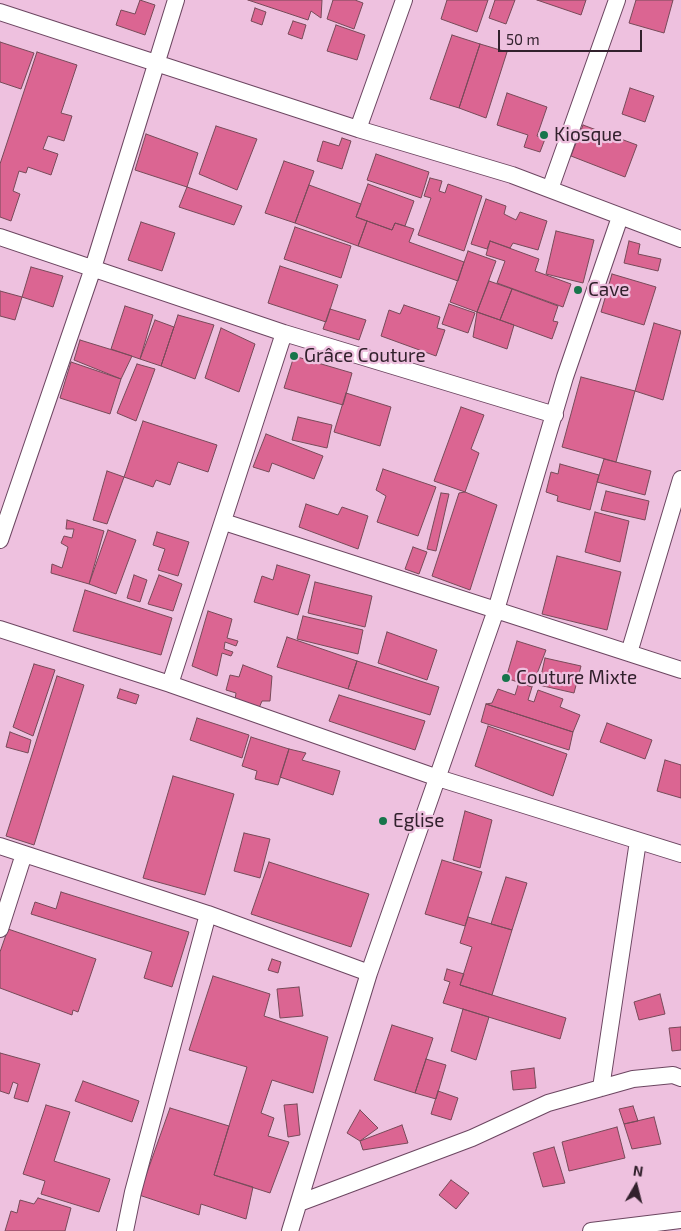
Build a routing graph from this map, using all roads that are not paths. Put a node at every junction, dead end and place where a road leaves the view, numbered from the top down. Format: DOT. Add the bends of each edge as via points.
graph roads {
  1 [pos="176,0"];
  2 [pos="404,0"];
  3 [pos="616,0"];
  4 [pos="0,12"];
  5 [pos="156,63"];
  6 [pos="358,129"];
  7 [pos="550,189"];
  8 [pos="620,217"];
  9 [pos="0,237"];
  10 [pos="681,239"];
  11 [pos="93,268"];
  12 [pos="284,333"];
  13 [pos="555,415"];
  14 [pos="681,479"];
  15 [pos="224,522"];
  16 [pos="0,540"];
  17 [pos="496,610"];
  18 [pos="0,629"];
  19 [pos="629,653"];
  20 [pos="681,670"];
  21 [pos="170,684"];
  22 [pos="438,778"];
  23 [pos="638,841"];
  24 [pos="0,846"];
  25 [pos="24,854"];
  26 [pos="681,854"];
  27 [pos="208,914"];
  28 [pos="0,929"];
  29 [pos="369,973"];
  30 [pos="681,1078"];
  31 [pos="601,1088"];
  32 [pos="299,1203"];
  33 [pos="681,1220"];
  34 [pos="125,1231"];
  35 [pos="290,1231"];
  36 [pos="591,1231"];
  1 -- 5 [label="street"];
  2 -- 6 [label="street"];
  3 -- 7 [label="street"];
  4 -- 5 [label="street"];
  5 -- 6 [label="street"];
  5 -- 11 [label="street"];
  6 -- 7 [label="street"];
  7 -- 8 [label="street"];
  8 -- 10 [label="street"];
  8 -- 13 [label="street"];
  9 -- 11 [label="street"];
  11 -- 12 [label="street"];
  11 -- 16 [label="street"];
  12 -- 13 [label="street"];
  12 -- 15 [label="street"];
  13 -- 17 [label="street"];
  14 -- 19 [label="street"];
  15 -- 17 [label="street"];
  15 -- 21 [label="street"];
  17 -- 19 [label="street"];
  17 -- 22 [label="street"];
  18 -- 21 [label="street"];
  19 -- 20 [label="street"];
  21 -- 22 [label="street"];
  22 -- 23 [label="street"];
  22 -- 29 [label="street"];
  23 -- 26 [label="street"];
  23 -- 31 [label="street"];
  24 -- 25 [label="street"];
  25 -- 27 [label="street"];
  25 -- 28 [label="street"];
  27 -- 29 [label="street"];
  27 -- 34 [label="street"];
  29 -- 32 [label="street"];
  30 -- 31 [label="street" via="673,1075 633,1079"];
  31 -- 32 [label="street" via="548,1103 472,1138"];
  32 -- 35 [label="street"];
  33 -- 36 [label="street"];
}
